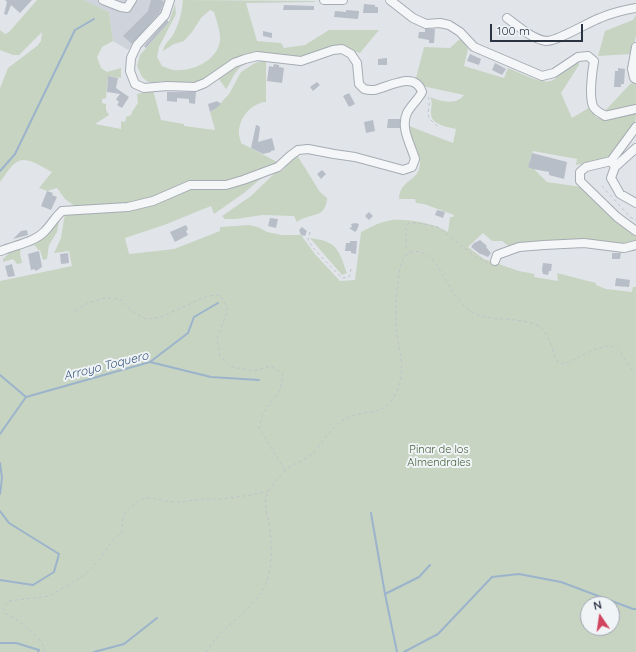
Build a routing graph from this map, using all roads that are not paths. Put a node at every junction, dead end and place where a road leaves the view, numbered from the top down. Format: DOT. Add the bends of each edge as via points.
graph roads {
  1 [pos="103,0"];
  2 [pos="132,0"];
  3 [pos="170,0"];
  4 [pos="324,0"];
  5 [pos="343,0"];
  6 [pos="390,0"];
  7 [pos="636,8"];
  8 [pos="507,18"];
  9 [pos="636,47"];
  10 [pos="636,79"];
  11 [pos="636,109"];
  12 [pos="636,127"];
  13 [pos="636,148"];
  14 [pos="613,164"];
  15 [pos="636,203"];
  16 [pos="636,231"];
  17 [pos="636,245"];
  18 [pos="1,251"];
  19 [pos="492,262"];
  1 -- 2 [label="street" via="121,8 127,8"];
  3 -- 18 [label="street" via="165,15 137,44 131,58 130,72 135,84 144,88 194,87 205,83 234,63 257,56 302,61 342,49 351,54 357,63 360,84 364,90 374,90 408,81 416,82 420,87 422,92 407,112 404,121 415,160 412,167 403,170 355,157 308,149 298,150 278,167 231,183 190,185 153,201 128,207 62,211 45,231 34,239"];
  4 -- 5 [label="street"];
  6 -- 11 [label="street" via="413,18 426,24 440,22 449,25 460,32 474,47 542,76 554,73 578,56 588,56 594,61 591,78 592,97 597,111 605,116"];
  7 -- 8 [label="street" via="600,18 548,42 535,37"];
  9 -- 10 [label="street" via="632,69"];
  12 -- 14 [label="street"];
  13 -- 14 [label="street"];
  14 -- 15 [label="street" via="611,178 620,194"];
  14 -- 16 [label="street" via="586,167 580,172 580,181 617,217"];
  17 -- 19 [label="street" via="624,248 584,243 519,247 497,255"];
}
